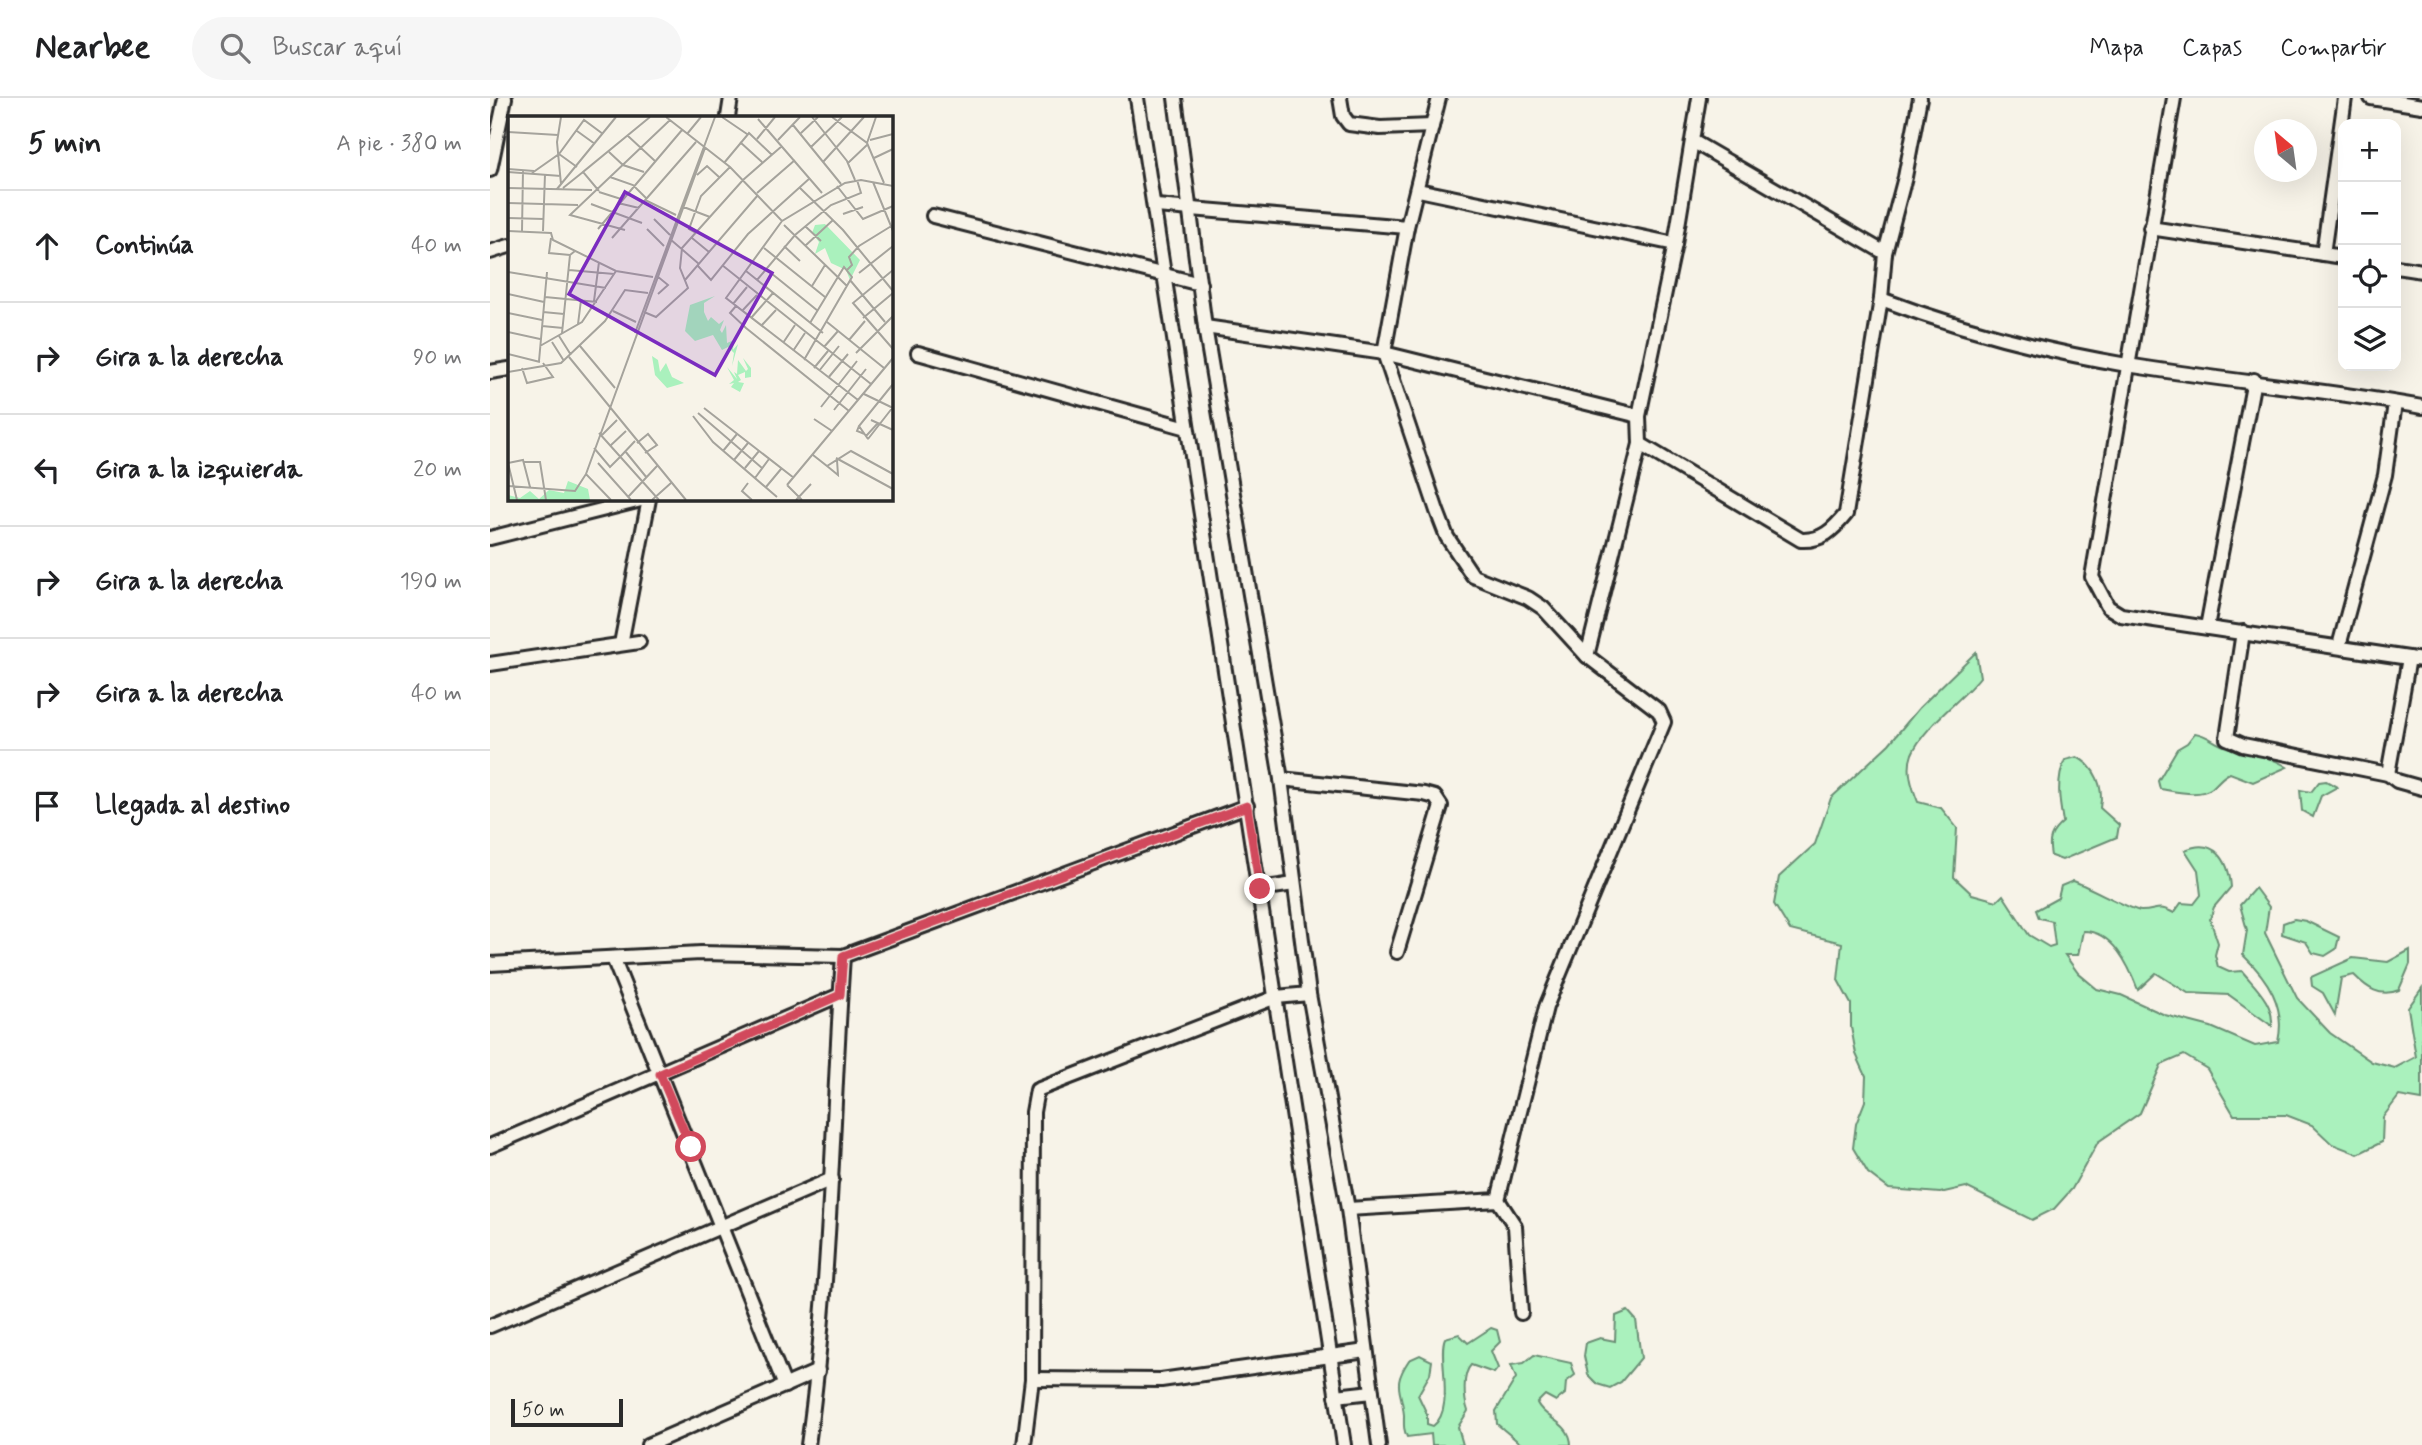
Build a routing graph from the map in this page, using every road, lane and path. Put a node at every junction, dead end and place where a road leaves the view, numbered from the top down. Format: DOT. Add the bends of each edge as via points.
graph roads {
  1 [pos="505,98"];
  2 [pos="731,98"];
  3 [pos="1137,98"];
  4 [pos="1175,98"];
  5 [pos="1340,98"];
  6 [pos="1439,98"];
  7 [pos="1699,98"];
  8 [pos="1920,98"];
  9 [pos="2174,98"];
  10 [pos="2345,98"];
  11 [pos="2371,98"];
  12 [pos="2422,106"];
  13 [pos="727,116"];
  14 [pos="1432,126"];
  15 [pos="1694,142"];
  16 [pos="490,170"];
  17 [pos="1418,190"];
  18 [pos="1156,206"];
  19 [pos="1190,208"];
  20 [pos="933,216"];
  21 [pos="1407,227"];
  22 [pos="2150,228"];
  23 [pos="1675,244"];
  24 [pos="508,246"];
  25 [pos="490,252"];
  26 [pos="1885,253"];
  27 [pos="2323,254"];
  28 [pos="2338,256"];
  29 [pos="2401,268"];
  30 [pos="2422,271"];
  31 [pos="1165,276"];
  32 [pos="1200,284"];
  33 [pos="1881,299"];
  34 [pos="1205,327"];
  35 [pos="918,353"];
  36 [pos="1384,353"];
  37 [pos="2127,365"];
  38 [pos="508,369"];
  39 [pos="490,372"];
  40 [pos="2254,380"];
  41 [pos="2395,402"];
  42 [pos="2422,407"];
  43 [pos="1639,416"];
  44 [pos="1187,428"];
  45 [pos="1640,444"];
  46 [pos="643,500"];
  47 [pos="647,500"];
  48 [pos="490,538"];
  49 [pos="2207,627"];
  50 [pos="2243,632"];
  51 [pos="639,642"];
  52 [pos="621,644"];
  53 [pos="2339,646"];
  54 [pos="1587,656"];
  55 [pos="2415,659"];
  56 [pos="490,664"];
  57 [pos="2389,774"];
  58 [pos="1281,779"];
  59 [pos="2422,788"];
  60 [pos="1247,806"];
  61 [pos="1294,884"];
  62 [pos="1260,889"];
  63 [pos="1397,952"];
  64 [pos="843,956"];
  65 [pos="613,958"];
  66 [pos="490,964"];
  67 [pos="1308,994"];
  68 [pos="840,995"];
  69 [pos="1276,997"];
  70 [pos="660,1074"];
  71 [pos="490,1146"];
  72 [pos="832,1179"];
  73 [pos="1498,1200"];
  74 [pos="1348,1209"];
  75 [pos="723,1226"];
  76 [pos="1521,1312"];
  77 [pos="490,1326"];
  78 [pos="1366,1350"];
  79 [pos="1330,1356"];
  80 [pos="818,1371"];
  81 [pos="1032,1379"];
  82 [pos="785,1386"];
  83 [pos="1372,1392"];
  84 [pos="1336,1396"];
  85 [pos="648,1445"];
  86 [pos="808,1445"];
  87 [pos="1024,1445"];
  88 [pos="1344,1445"];
  89 [pos="1379,1445"];
  1 -- 16 [label="street"];
  2 -- 13 [label="street"];
  3 -- 18 [label="street"];
  4 -- 19 [label="street"];
  5 -- 14 [label="street" via="1349,124"];
  6 -- 14 [label="street"];
  7 -- 15 [label="street"];
  8 -- 26 [label="street"];
  9 -- 22 [label="street"];
  10 -- 27 [label="street"];
  11 -- 12 [label="street"];
  14 -- 17 [label="street"];
  15 -- 23 [label="street"];
  15 -- 26 [label="street"];
  17 -- 21 [label="street"];
  17 -- 23 [label="street"];
  18 -- 19 [label="street"];
  18 -- 31 [label="street"];
  19 -- 21 [label="street"];
  19 -- 32 [label="street"];
  20 -- 31 [label="street"];
  21 -- 36 [label="street"];
  22 -- 27 [label="street"];
  22 -- 37 [label="street"];
  23 -- 43 [label="street"];
  24 -- 25 [label="street"];
  26 -- 33 [label="street"];
  27 -- 28 [label="street"];
  29 -- 30 [label="street"];
  31 -- 32 [label="street"];
  31 -- 44 [label="street"];
  32 -- 34 [label="street"];
  33 -- 37 [label="street" via="2026,344"];
  33 -- 45 [label="street" via="1846,514 1832,531 1815,541 1801,541"];
  34 -- 36 [label="street"];
  34 -- 58 [label="street"];
  35 -- 44 [label="street"];
  36 -- 43 [label="street"];
  36 -- 54 [label="street" via="1447,537 1468,570 1543,608"];
  37 -- 40 [label="street"];
  37 -- 49 [label="street" via="2092,577 2108,607 2121,615"];
  38 -- 39 [label="street"];
  40 -- 41 [label="street"];
  40 -- 49 [label="street"];
  41 -- 42 [label="street"];
  41 -- 53 [label="street" via="2385,475"];
  43 -- 45 [label="street"];
  44 -- 60 [label="street"];
  45 -- 54 [label="street"];
  46 -- 48 [label="street"];
  47 -- 52 [label="street"];
  49 -- 50 [label="street"];
  50 -- 53 [label="street"];
  50 -- 57 [label="street" via="2227,738"];
  51 -- 52 [label="street"];
  52 -- 56 [label="street"];
  53 -- 55 [label="street"];
  54 -- 73 [label="street" via="1659,711 1664,723 1546,1007"];
  55 -- 57 [label="street"];
  57 -- 59 [label="street"];
  58 -- 61 [label="street"];
  58 -- 63 [label="street" via="1435,797 1441,806"];
  60 -- 62 [label="street"];
  60 -- 64 [label="street"];
  61 -- 62 [label="street"];
  61 -- 67 [label="street"];
  62 -- 69 [label="street"];
  64 -- 65 [label="street" via="701,953"];
  64 -- 68 [label="street"];
  65 -- 66 [label="street"];
  65 -- 70 [label="street"];
  67 -- 69 [label="street"];
  67 -- 74 [label="street"];
  68 -- 70 [label="street"];
  68 -- 72 [label="street"];
  69 -- 79 [label="street"];
  69 -- 81 [label="street" via="1037,1090 1033,1112"];
  70 -- 71 [label="street"];
  70 -- 75 [label="street"];
  72 -- 75 [label="street"];
  72 -- 80 [label="street"];
  73 -- 74 [label="street"];
  73 -- 76 [label="street" via="1515,1226"];
  74 -- 78 [label="street"];
  75 -- 77 [label="street"];
  75 -- 82 [label="street"];
  78 -- 79 [label="street"];
  78 -- 83 [label="street"];
  79 -- 81 [label="street" via="1161,1380"];
  79 -- 84 [label="street"];
  80 -- 82 [label="street"];
  80 -- 86 [label="street"];
  81 -- 87 [label="street"];
  82 -- 85 [label="street"];
  83 -- 84 [label="street"];
  83 -- 89 [label="street"];
  84 -- 88 [label="street"];
}
